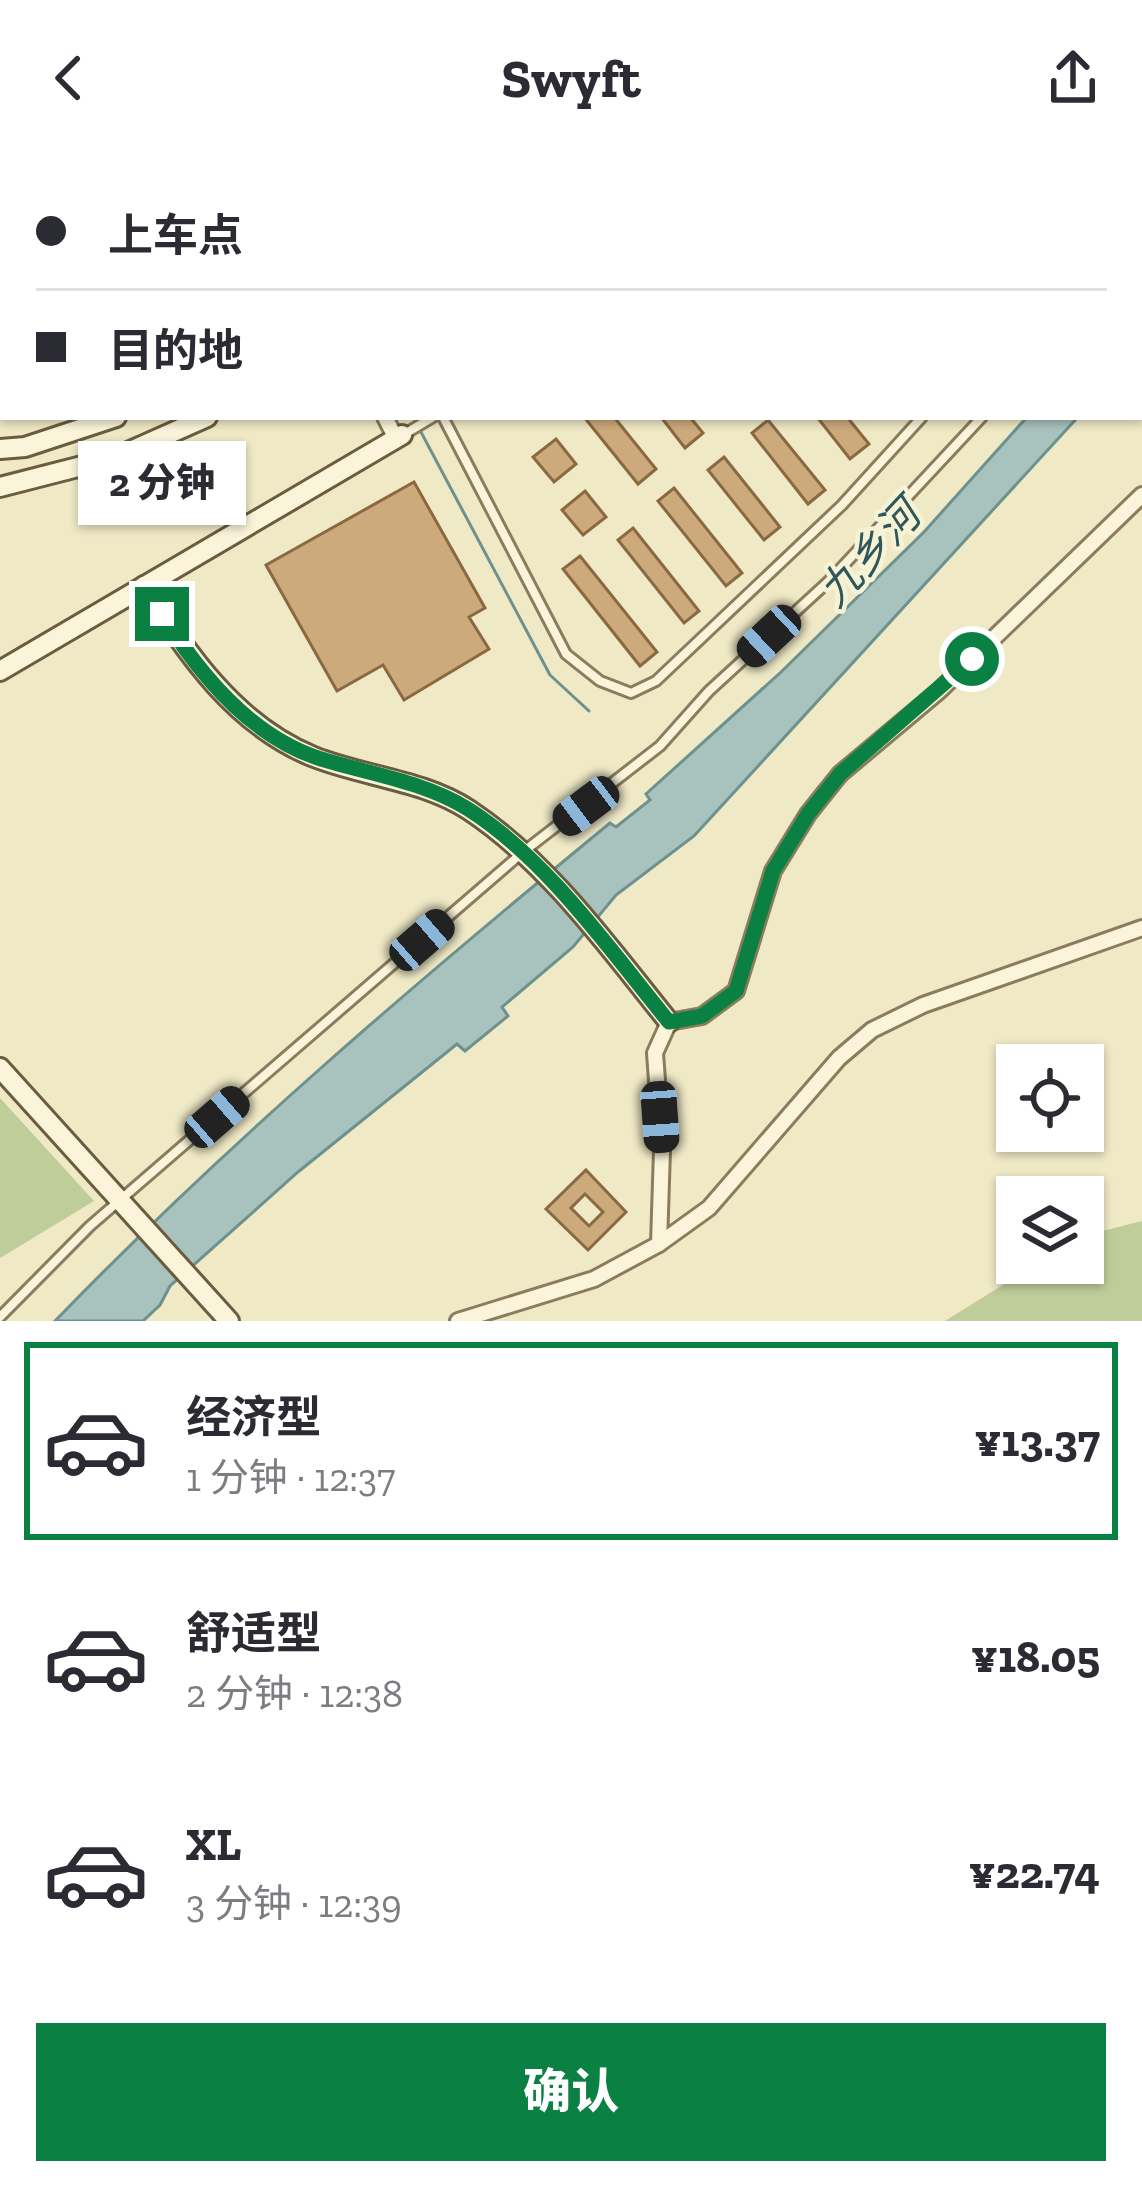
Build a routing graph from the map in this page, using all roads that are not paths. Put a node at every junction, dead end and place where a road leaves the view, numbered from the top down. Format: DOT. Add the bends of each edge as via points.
graph roads {
  1 [pos="107,420"];
  2 [pos="200,420"];
  3 [pos="387,420"];
  4 [pos="428,420"];
  5 [pos="445,420"];
  6 [pos="919,420"];
  7 [pos="979,420"];
  8 [pos="399,437"];
  9 [pos="0,449"];
  10 [pos="0,487"];
  11 [pos="1142,495"];
  12 [pos="144,586"];
  13 [pos="0,670"];
  14 [pos="527,856"];
  15 [pos="1142,928"];
  16 [pos="669,1022"];
  17 [pos="0,1068"];
  18 [pos="118,1201"];
  19 [pos="659,1244"];
  20 [pos="0,1317"];
  21 [pos="230,1321"];
  22 [pos="458,1321"];
  1 -- 9 [label="street"];
  2 -- 10 [label="street" via="117,457"];
  3 -- 8 [label="street"];
  4 -- 8 [label="lane"];
  5 -- 6 [label="lane" via="566,654 631,693 656,681 825,521"];
  7 -- 14 [label="lane" via="660,746"];
  8 -- 12 [label="street"];
  11 -- 16 [label="street" via="840,774 773,871 736,991 702,1016"];
  12 -- 13 [label="street"];
  12 -- 14 [label="street" via="214,688 266,731 314,757 465,807"];
  14 -- 16 [label="street"];
  14 -- 18 [label="lane"];
  15 -- 19 [label="street" via="922,1004 872,1030 838,1058 709,1208"];
  16 -- 19 [label="street" via="655,1053"];
  17 -- 18 [label="street"];
  18 -- 20 [label="lane"];
  18 -- 21 [label="street"];
  19 -- 22 [label="street" via="594,1279"];
}
